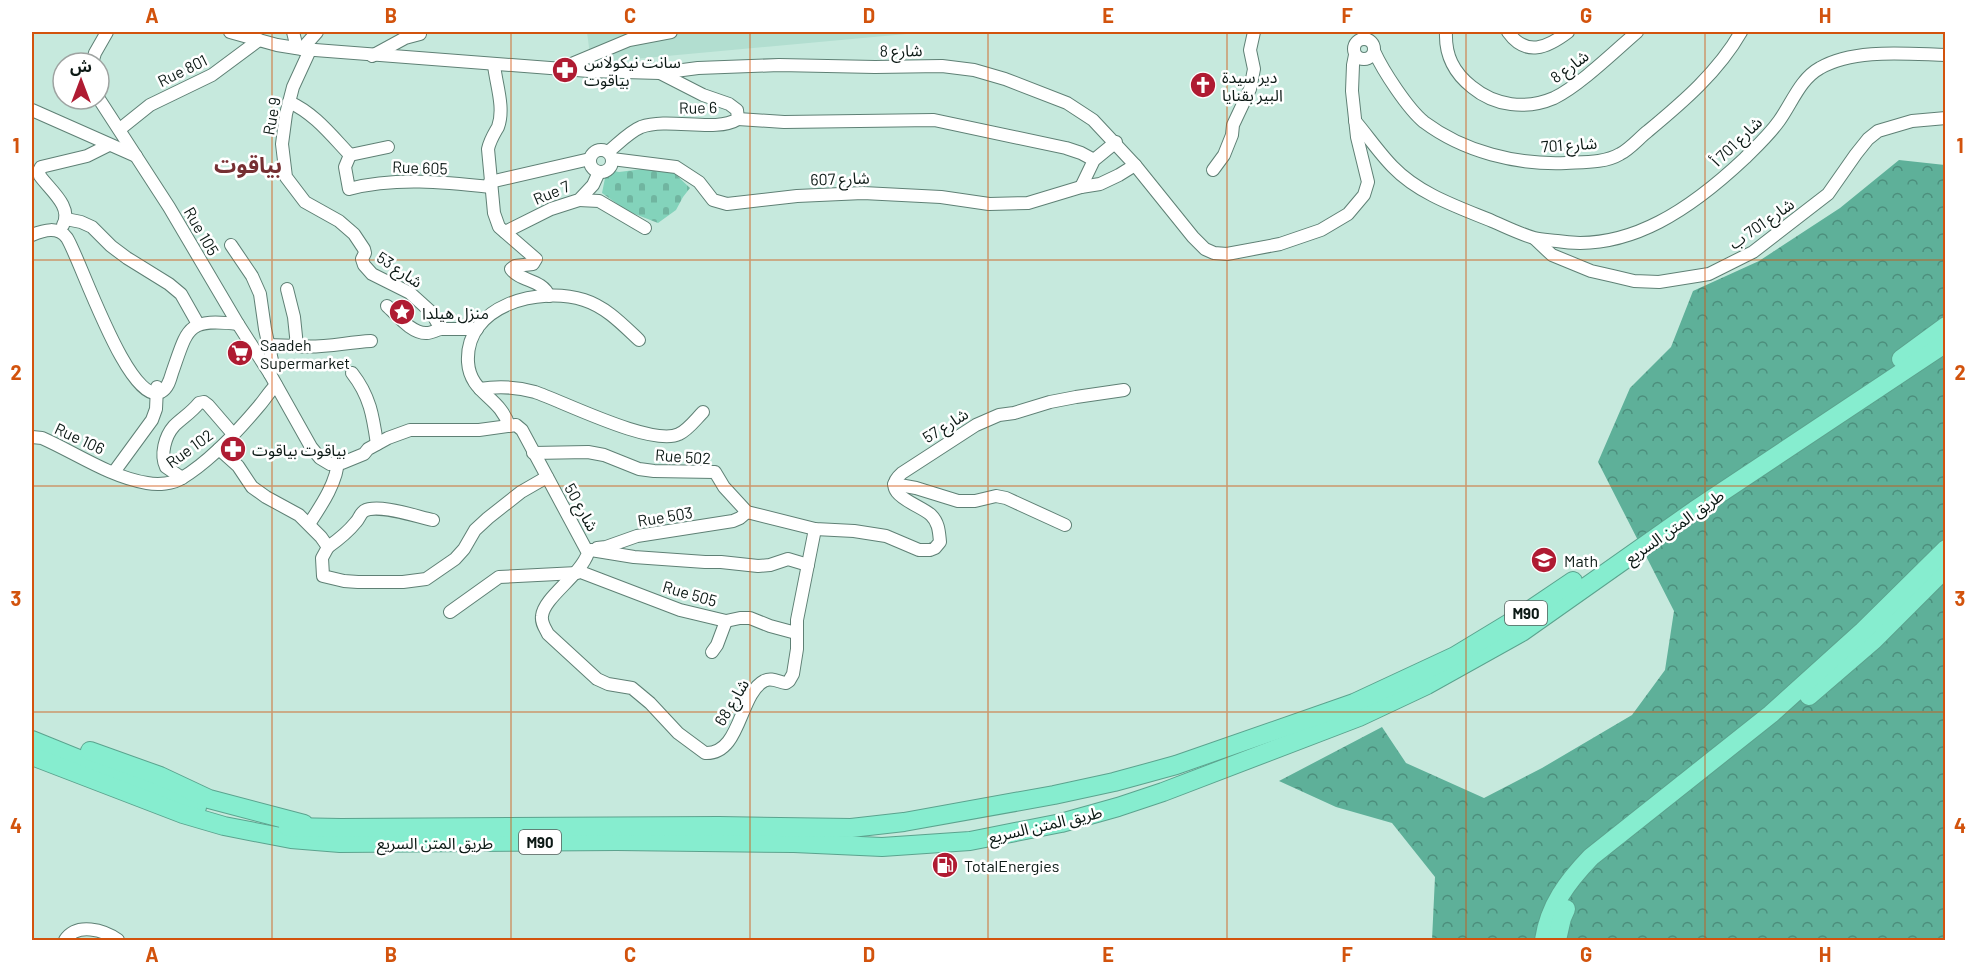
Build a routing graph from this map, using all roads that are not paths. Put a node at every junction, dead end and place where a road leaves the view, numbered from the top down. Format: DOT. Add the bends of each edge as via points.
graph roads {
  1 [pos="107,32"];
  2 [pos="230,32"];
  3 [pos="293,32"];
  4 [pos="317,32"];
  5 [pos="671,32"];
  6 [pos="1254,32"];
  7 [pos="1446,32"];
  8 [pos="1508,32"];
  9 [pos="1568,32"];
  10 [pos="1637,32"];
  11 [pos="1741,32"];
  12 [pos="420,34"];
  13 [pos="259,40"];
  14 [pos="1364,46"];
  15 [pos="303,49"];
  16 [pos="96,51"];
  17 [pos="1946,54"];
  18 [pos="372,56"];
  19 [pos="494,65"];
  20 [pos="561,69"];
  21 [pos="660,73"];
  22 [pos="289,102"];
  23 [pos="32,110"];
  24 [pos="107,111"];
  25 [pos="1946,118"];
  26 [pos="738,119"];
  27 [pos="1355,120"];
  28 [pos="120,129"];
  29 [pos="1116,142"];
  30 [pos="109,145"];
  31 [pos="388,147"];
  32 [pos="350,155"];
  33 [pos="610,155"];
  34 [pos="136,156"];
  35 [pos="590,159"];
  36 [pos="1094,160"];
  37 [pos="1135,165"];
  38 [pos="1213,170"];
  39 [pos="599,172"];
  40 [pos="490,184"];
  41 [pos="593,185"];
  42 [pos="1081,187"];
  43 [pos="579,200"];
  44 [pos="598,201"];
  45 [pos="322,212"];
  46 [pos="66,219"];
  47 [pos="645,228"];
  48 [pos="59,231"];
  49 [pos="505,232"];
  50 [pos="32,235"];
  51 [pos="1535,238"];
  52 [pos="1568,244"];
  53 [pos="231,245"];
  54 [pos="72,249"];
  55 [pos="1565,260"];
  56 [pos="287,289"];
  57 [pos="549,296"];
  58 [pos="387,306"];
  59 [pos="198,324"];
  60 [pos="238,324"];
  61 [pos="1946,326"];
  62 [pos="447,329"];
  63 [pos="477,329"];
  64 [pos="639,340"];
  65 [pos="371,341"];
  66 [pos="1946,343"];
  67 [pos="469,344"];
  68 [pos="268,345"];
  69 [pos="297,345"];
  70 [pos="352,373"];
  71 [pos="276,384"];
  72 [pos="157,389"];
  73 [pos="480,389"];
  74 [pos="1124,390"];
  75 [pos="703,412"];
  76 [pos="509,426"];
  77 [pos="234,434"];
  78 [pos="32,437"];
  79 [pos="372,447"];
  80 [pos="219,448"];
  81 [pos="533,453"];
  82 [pos="338,461"];
  83 [pos="114,472"];
  84 [pos="547,477"];
  85 [pos="182,478"];
  86 [pos="894,484"];
  87 [pos="747,512"];
  88 [pos="433,520"];
  89 [pos="309,524"];
  90 [pos="1065,525"];
  91 [pos="815,529"];
  92 [pos="328,547"];
  93 [pos="1946,549"];
  94 [pos="590,552"];
  95 [pos="808,565"];
  96 [pos="1946,568"];
  97 [pos="578,572"];
  98 [pos="450,612"];
  99 [pos="726,621"];
  100 [pos="796,633"];
  101 [pos="712,652"];
  102 [pos="32,730"];
  103 [pos="32,740"];
  104 [pos="694,745"];
  105 [pos="32,756"];
  106 [pos="1054,795"];
  107 [pos="1653,817"];
  108 [pos="1061,823"];
  109 [pos="318,828"];
  110 [pos="113,939"];
  111 [pos="65,940"];
  112 [pos="1544,940"];
  113 [pos="1557,940"];
  1 -- 16 [label="street"];
  2 -- 13 [label="street, شارع 8"];
  3 -- 15 [label="street"];
  4 -- 15 [label="street, Rue 9"];
  5 -- 20 [label="street" via="629,40"];
  6 -- 38 [label="street" via="1250,50 1252,82 1224,155"];
  7 -- 10 [label="street, شارع 8" via="1450,60 1457,74 1486,98 1520,105 1555,98"];
  8 -- 9 [label="street" via="1521,45 1538,48"];
  11 -- 14 [label="street, شارع 701" via="1707,78 1680,104 1619,155 1592,162 1533,164 1508,160 1453,139 1423,121"];
  12 -- 18 [label="street"];
  13 -- 15 [label="street, شارع 8"];
  13 -- 28 [label="street, Rue 801" via="212,75 150,105"];
  14 -- 27 [label="street, شارع 8" via="1352,73"];
  15 -- 18 [label="street, شارع 8"];
  15 -- 22 [label="street, Rue 9"];
  17 -- 52 [label="street, شارع 701 أ" via="1858,56 1821,67 1798,90 1765,139 1669,218 1617,239"];
  18 -- 19 [label="street, شارع 8"];
  19 -- 20 [label="street, شارع 8"];
  19 -- 40 [label="street" via="501,107 488,149"];
  20 -- 21 [label="street, شارع 8"];
  21 -- 26 [label="street, Rue 6" via="729,104 737,110"];
  21 -- 29 [label="street, شارع 8" via="779,65 965,68 1067,103"];
  22 -- 32 [label="street" via="312,115"];
  22 -- 45 [label="street, Rue 9" via="282,144 286,177 306,202"];
  23 -- 30 [label="street"];
  24 -- 28 [label="street"];
  25 -- 55 [label="street, شارع 701 ب" via="1912,121 1878,131 1828,194 1753,252 1709,274 1659,282 1634,280 1591,271"];
  26 -- 33 [label="street, Rue 6" via="726,124 640,128"];
  26 -- 36 [label="street" via="934,120 1066,148"];
  27 -- 37 [label="street, شارع 8" via="1368,182 1360,202 1321,230 1243,252 1227,254 1205,249"];
  27 -- 51 [label="street" via="1392,167 1415,185"];
  28 -- 34 [label="street"];
  29 -- 36 [label="street"];
  29 -- 37 [label="street, شارع 8"];
  30 -- 34 [label="street"];
  30 -- 46 [label="street" via="87,156 41,167 40,176 64,208"];
  31 -- 32 [label="street"];
  32 -- 40 [label="street, Rue 605" via="345,167 350,189 387,182"];
  33 -- 35 [label="street" via="602,150"];
  33 -- 39 [label="street" via="610,167"];
  33 -- 42 [label="street, شارع 607" via="676,167 699,182 713,200 728,204 863,193 1004,205 1028,203"];
  34 -- 60 [label="street, Rue 105"];
  35 -- 39 [label="street"];
  35 -- 40 [label="street, Rue 605"];
  36 -- 42 [label="street"];
  37 -- 42 [label="street, شارع 607" via="1109,181"];
  39 -- 41 [label="street, Rue 7"];
  40 -- 49 [label="street" via="494,213"];
  41 -- 43 [label="street, Rue 7"];
  41 -- 44 [label="street"];
  43 -- 44 [label="street"];
  43 -- 49 [label="street, Rue 7"];
  44 -- 47 [label="street"];
  45 -- 62 [label="street, شارع 53" via="339,220 354,234 364,249 364,265 372,274 410,293"];
  46 -- 48 [label="street"];
  46 -- 59 [label="street" via="92,227 127,258 169,284 181,294"];
  48 -- 50 [label="street"];
  48 -- 54 [label="street"];
  49 -- 57 [label="street" via="536,259 533,264 511,269 543,287"];
  50 -- 54 [label="street" via="56,236"];
  51 -- 52 [label="street, شارع 701 أ"];
  51 -- 55 [label="street, شارع 701 ب" via="1552,255"];
  52 -- 55 [label="street"];
  53 -- 68 [label="street" via="257,285"];
  54 -- 72 [label="street" via="118,353 136,378"];
  56 -- 69 [label="street"];
  57 -- 63 [label="street" via="505,305"];
  57 -- 64 [label="street" via="572,297 594,304 614,316"];
  58 -- 62 [label="street" via="414,330 430,333"];
  59 -- 60 [label="street"];
  59 -- 72 [label="street" via="185,338 171,376"];
  60 -- 71 [label="street, Rue 105"];
  61 -- 106 [label="highway, طريق المتن السريع / M90" via="1521,616 1455,656 1354,703 1198,758 1114,783"];
  62 -- 63 [label="street"];
  62 -- 67 [label="street, شارع 53"];
  63 -- 67 [label="street"];
  65 -- 69 [label="street" via="312,348"];
  66 -- 108 [label="highway, طريق المتن السريع / M90" via="1695,510 1522,632 1436,680 1348,722 1163,792"];
  67 -- 73 [label="street" via="469,371"];
  68 -- 69 [label="street"];
  68 -- 71 [label="street"];
  70 -- 79 [label="street" via="370,405"];
  71 -- 77 [label="street, Rue 102"];
  71 -- 82 [label="street, Rue 105" via="307,440"];
  72 -- 83 [label="street" via="152,420"];
  73 -- 75 [label="street" via="504,387 535,392 638,432 659,435 678,435"];
  73 -- 76 [label="street, شارع 50" via="501,408"];
  74 -- 86 [label="street, شارع 57" via="999,415 934,451 902,473"];
  76 -- 79 [label="street" via="410,430"];
  76 -- 81 [label="street, شارع 50" via="516,425 522,430"];
  77 -- 80 [label="street, Rue 102"];
  77 -- 85 [label="street" via="208,405 199,403 173,427 163,452 166,467"];
  78 -- 83 [label="street, Rue 106" via="42,438"];
  79 -- 82 [label="street"];
  80 -- 85 [label="street, Rue 102"];
  80 -- 89 [label="street" via="252,487"];
  81 -- 84 [label="street, شارع 50"];
  81 -- 87 [label="street, Rue 502" via="588,452 604,454 639,469 715,472"];
  82 -- 89 [label="street" via="328,492"];
  83 -- 85 [label="street, Rue 102" via="146,483"];
  84 -- 92 [label="street" via="488,518 455,559 426,579 358,582 328,578 321,568"];
  84 -- 94 [label="street, شارع 50"];
  86 -- 90 [label="street" via="958,501 1006,498"];
  86 -- 91 [label="street" via="898,493 936,521 940,542 935,548 919,550 873,533"];
  87 -- 91 [label="street"];
  87 -- 94 [label="street, Rue 503" via="733,521 637,536"];
  88 -- 92 [label="street" via="393,510 367,510"];
  89 -- 92 [label="street"];
  91 -- 95 [label="street"];
  93 -- 107 [label="highway" via="1863,631"];
  94 -- 95 [label="street" via="758,566 788,559"];
  94 -- 97 [label="street, شارع 50"];
  95 -- 100 [label="street"];
  96 -- 107 [label="highway" via="1866,647 1779,722"];
  97 -- 98 [label="street" via="499,577"];
  97 -- 99 [label="street, Rue 505" via="680,610"];
  97 -- 104 [label="street, شارع 50" via="546,606 542,619 548,634 597,679 632,688"];
  99 -- 100 [label="street, Rue 505" via="750,618"];
  99 -- 101 [label="street"];
  100 -- 104 [label="street, شارع 68" via="797,649 789,681 769,680 760,684 747,701 738,725 716,752 705,753"];
  102 -- 109 [label="highway" via="160,776 208,799"];
  103 -- 109 [label="highway, طريق المتن السريع / M90" via="195,806 271,825"];
  105 -- 108 [label="highway, طريق المتن السريع / M90" via="224,826 291,839 340,843 617,841 882,847 970,841"];
  106 -- 108 [label="highway"];
  106 -- 109 [label="highway, طريق المتن السريع / M90" via="851,828"];
  107 -- 112 [label="highway" via="1591,857 1572,877 1551,912"];
  107 -- 113 [label="highway" via="1586,878 1562,918"];
  110 -- 111 [label="street" via="98,930 85,929"];
}
